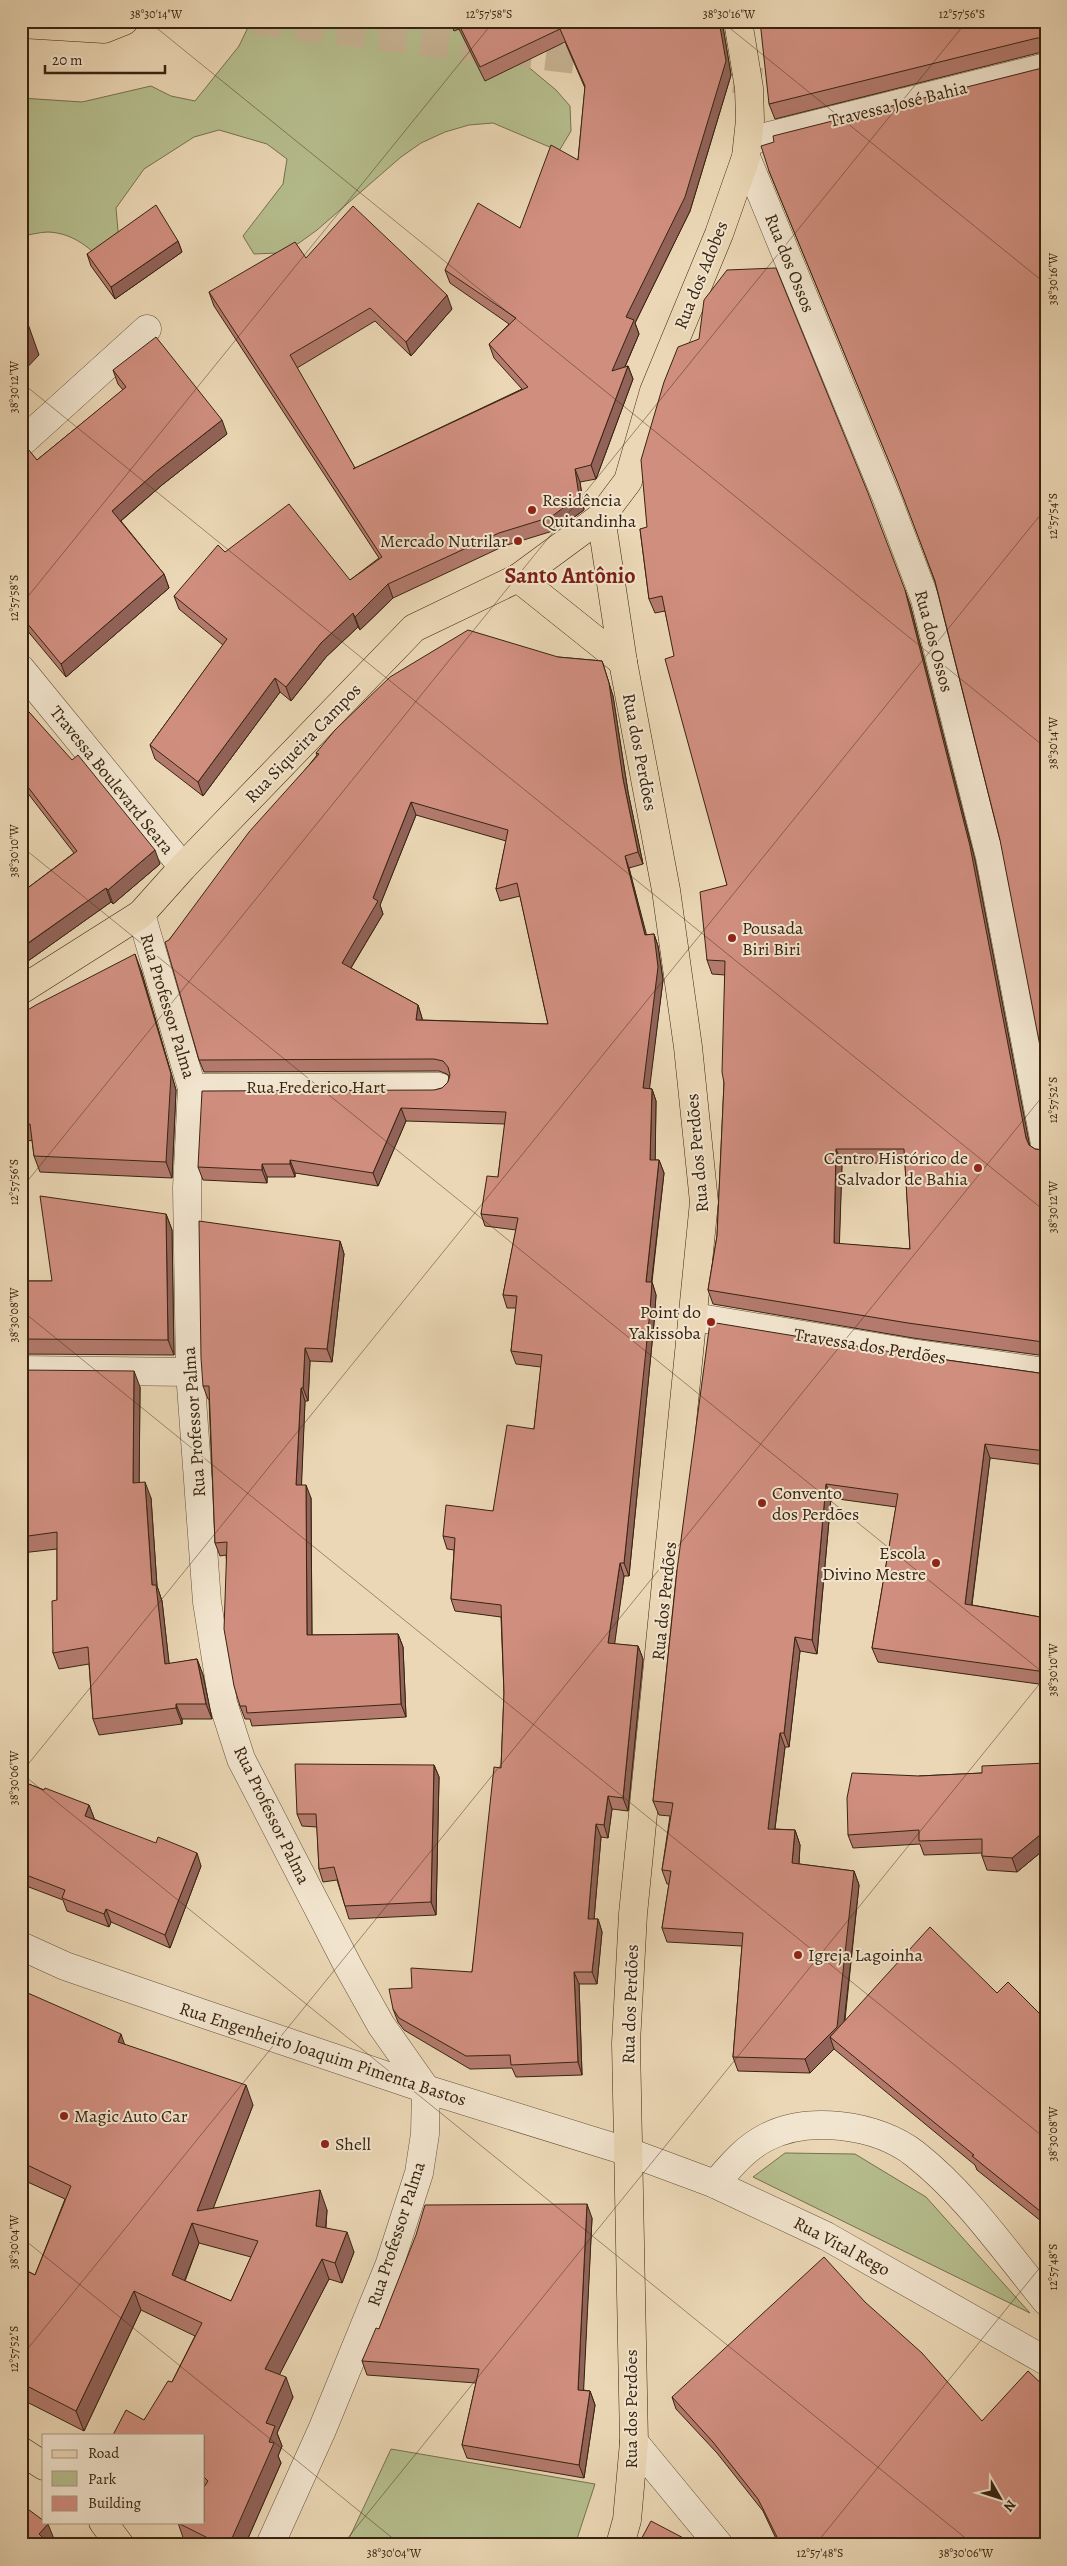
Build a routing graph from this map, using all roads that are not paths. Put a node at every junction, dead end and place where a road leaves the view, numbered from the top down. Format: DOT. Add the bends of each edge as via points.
graph roads {
  1 [pos="124,21"];
  2 [pos="738,21"];
  3 [pos="21,24"];
  4 [pos="1046,67"];
  5 [pos="748,149"];
  6 [pos="147,329"];
  7 [pos="21,443"];
  8 [pos="601,517"];
  9 [pos="518,578"];
  10 [pos="623,662"];
  11 [pos="21,669"];
  12 [pos="183,867"];
  13 [pos="141,914"];
  14 [pos="21,990"];
  15 [pos="439,1087"];
  16 [pos="192,1088"];
  17 [pos="1046,1148"];
  18 [pos="694,1317"];
  19 [pos="21,1370"];
  20 [pos="190,1372"];
  21 [pos="1046,1372"];
  22 [pos="21,1946"];
  23 [pos="426,2089"];
  24 [pos="629,2152"];
  25 [pos="715,2184"];
  26 [pos="1046,2301"];
  27 [pos="1046,2361"];
  28 [pos="634,2442"];
  29 [pos="21,2451"];
  30 [pos="42,2465"];
  31 [pos="104,2524"];
  32 [pos="120,2545"];
  33 [pos="270,2545"];
  34 [pos="620,2545"];
  35 [pos="719,2545"];
  1 -- 3 [label="main road" via="104,29"];
  2 -- 5 [label="main road, Rua dos Adobes" via="749,88"];
  4 -- 5 [label="street, Travessa José Bahia"];
  5 -- 8 [label="main road, Rua dos Adobes" via="718,234 654,391 628,481"];
  5 -- 17 [label="street, Rua dos Ossos" via="924,599 990,857"];
  6 -- 7 [label="street"];
  8 -- 9 [label="main road, Rua Siqueira Campos"];
  8 -- 10 [label="main road, Rua dos Perdões"];
  9 -- 10 [label="main road"];
  9 -- 12 [label="main road, Rua Siqueira Campos" via="414,628"];
  10 -- 18 [label="main road, Rua dos Perdões" via="666,890 688,1047 703,1192"];
  11 -- 12 [label="street, Travessa Boulevard Seara"];
  12 -- 13 [label="main road, Rua Siqueira Campos"];
  13 -- 14 [label="main road, Rua Siqueira Campos"];
  13 -- 16 [label="street, Rua Professor Palma"];
  15 -- 16 [label="street, Rua Frederico Hart"];
  16 -- 20 [label="street, Rua Professor Palma" via="187,1188"];
  18 -- 21 [label="street, Travessa dos Perdões"];
  18 -- 24 [label="main road, Rua dos Perdões" via="633,1914 626,2043"];
  19 -- 20 [label="street"];
  20 -- 23 [label="street, Rua Professor Palma" via="207,1602 223,1703 241,1759 381,2025"];
  22 -- 23 [label="street, Rua Engenheiro Joaquim Pimenta Bastos" via="65,1966"];
  23 -- 24 [label="street, Rua Engenheiro Joaquim Pimenta Bastos"];
  23 -- 33 [label="street, Rua Professor Palma" via="426,2134 419,2174 389,2266 322,2430"];
  24 -- 25 [label="street, Rua Vital Rego"];
  24 -- 28 [label="main road, Rua dos Perdões"];
  25 -- 26 [label="street" via="740,2155 763,2138 785,2128 828,2123 873,2132 914,2153 953,2189"];
  25 -- 27 [label="street, Rua Vital Rego" via="826,2236"];
  28 -- 34 [label="main road, Rua dos Perdões" via="627,2520"];
  28 -- 35 [label="street"];
  29 -- 30 [label="main road"];
  31 -- 32 [label="main road"];
}
